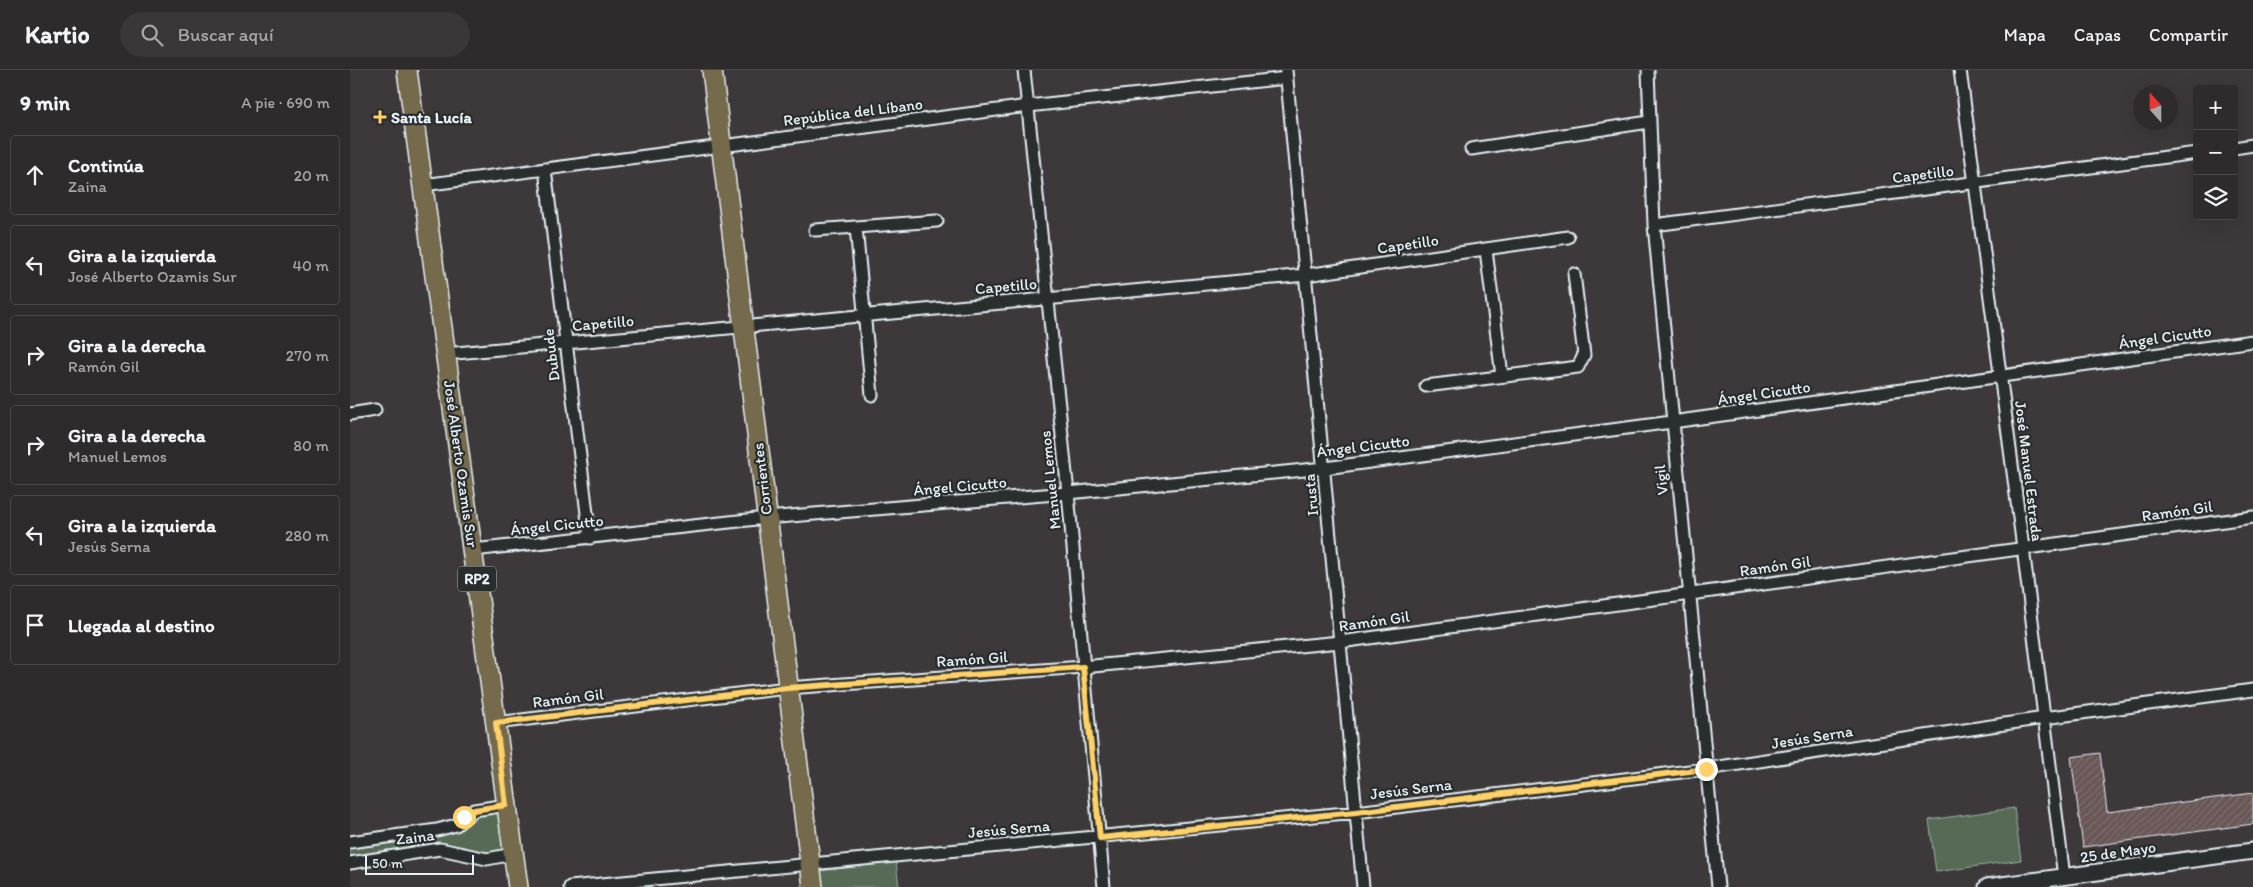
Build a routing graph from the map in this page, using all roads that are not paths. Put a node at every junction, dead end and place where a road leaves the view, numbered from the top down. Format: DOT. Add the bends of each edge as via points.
graph roads {
  1 [pos="407,70"];
  2 [pos="712,70"];
  3 [pos="1024,70"];
  4 [pos="1648,70"];
  5 [pos="1960,70"];
  6 [pos="1286,74"];
  7 [pos="1028,106"];
  8 [pos="1649,122"];
  9 [pos="722,145"];
  10 [pos="2253,145"];
  11 [pos="2238,147"];
  12 [pos="1470,149"];
  13 [pos="2193,154"];
  14 [pos="545,169"];
  15 [pos="1975,183"];
  16 [pos="424,185"];
  17 [pos="937,221"];
  18 [pos="1654,225"];
  19 [pos="856,227"];
  20 [pos="815,230"];
  21 [pos="1568,237"];
  22 [pos="1486,250"];
  23 [pos="1574,274"];
  24 [pos="1306,275"];
  25 [pos="1048,298"];
  26 [pos="865,314"];
  27 [pos="744,326"];
  28 [pos="2253,341"];
  29 [pos="566,343"];
  30 [pos="445,354"];
  31 [pos="1502,376"];
  32 [pos="2001,376"];
  33 [pos="1426,386"];
  34 [pos="872,394"];
  35 [pos="376,410"];
  36 [pos="350,414"];
  37 [pos="1672,422"];
  38 [pos="1325,468"];
  39 [pos="1068,493"];
  40 [pos="2253,517"];
  41 [pos="766,518"];
  42 [pos="590,538"];
  43 [pos="2023,548"];
  44 [pos="473,550"];
  45 [pos="1689,594"];
  46 [pos="1340,642"];
  47 [pos="1083,667"];
  48 [pos="787,688"];
  49 [pos="2253,690"];
  50 [pos="2044,718"];
  51 [pos="496,723"];
  52 [pos="1706,769"];
  53 [pos="506,805"];
  54 [pos="1356,812"];
  55 [pos="1100,838"];
  56 [pos="350,842"];
  57 [pos="2253,851"];
  58 [pos="513,854"];
  59 [pos="350,862"];
  60 [pos="810,863"];
  61 [pos="2064,877"];
  62 [pos="518,887"];
  63 [pos="570,887"];
  64 [pos="813,887"];
  65 [pos="1104,887"];
  66 [pos="1363,887"];
  67 [pos="1718,887"];
  68 [pos="1987,887"];
  1 -- 16 [label="main road, José Alberto Ozamis Sur / RP2"];
  2 -- 9 [label="main road, Corrientes"];
  3 -- 7 [label="street, Manuel Lemos"];
  4 -- 8 [label="street, Vigil"];
  5 -- 15 [label="street, José Manuel Estrada"];
  6 -- 7 [label="street, República del Líbano"];
  6 -- 24 [label="street, Irusta"];
  7 -- 9 [label="street, República del Líbano"];
  7 -- 25 [label="street, Manuel Lemos"];
  8 -- 12 [label="street"];
  8 -- 18 [label="street, Vigil"];
  9 -- 14 [label="street, República del Líbano"];
  9 -- 27 [label="main road, Corrientes"];
  10 -- 11 [label="street"];
  13 -- 15 [label="street, Capetillo"];
  14 -- 16 [label="street, República del Líbano"];
  14 -- 29 [label="street, Dubude"];
  15 -- 18 [label="street, Capetillo"];
  15 -- 32 [label="street, José Manuel Estrada"];
  16 -- 30 [label="main road, José Alberto Ozamis Sur / RP2"];
  17 -- 19 [label="street"];
  18 -- 37 [label="street, Vigil"];
  19 -- 20 [label="street"];
  19 -- 26 [label="street"];
  21 -- 22 [label="street, Capetillo"];
  22 -- 24 [label="street, Capetillo"];
  22 -- 31 [label="street"];
  23 -- 31 [label="street" via="1584,355 1578,367"];
  24 -- 25 [label="street, Capetillo"];
  24 -- 38 [label="street, Irusta"];
  25 -- 26 [label="street, Capetillo"];
  25 -- 39 [label="street, Manuel Lemos"];
  26 -- 27 [label="street, Capetillo"];
  26 -- 34 [label="street"];
  27 -- 29 [label="street, Capetillo"];
  27 -- 41 [label="main road, Corrientes"];
  28 -- 32 [label="street, Ángel Cicutto"];
  29 -- 30 [label="street, Capetillo"];
  29 -- 42 [label="street, Dubude"];
  30 -- 44 [label="main road, José Alberto Ozamis Sur / RP2"];
  31 -- 33 [label="street"];
  32 -- 37 [label="street, Ángel Cicutto"];
  32 -- 43 [label="street, José Manuel Estrada"];
  35 -- 36 [label="street"];
  37 -- 38 [label="street, Ángel Cicutto"];
  37 -- 45 [label="street, Vigil"];
  38 -- 39 [label="street, Ángel Cicutto"];
  38 -- 46 [label="street, Irusta"];
  39 -- 41 [label="street, Ángel Cicutto"];
  39 -- 47 [label="street, Manuel Lemos"];
  40 -- 43 [label="street, Ramón Gil"];
  41 -- 42 [label="street, Ángel Cicutto"];
  41 -- 48 [label="main road, Corrientes"];
  42 -- 44 [label="street, Ángel Cicutto"];
  43 -- 45 [label="street, Ramón Gil"];
  43 -- 50 [label="street, José Manuel Estrada"];
  44 -- 51 [label="main road, José Alberto Ozamis Sur / RP2"];
  45 -- 46 [label="street, Ramón Gil"];
  45 -- 52 [label="street, Vigil"];
  46 -- 47 [label="street, Ramón Gil"];
  46 -- 54 [label="street, Irusta"];
  47 -- 48 [label="street, Ramón Gil"];
  47 -- 55 [label="street, Manuel Lemos"];
  48 -- 51 [label="street, Ramón Gil"];
  48 -- 60 [label="main road, Corrientes"];
  49 -- 50 [label="street, Jesús Serna"];
  50 -- 52 [label="street, Jesús Serna"];
  50 -- 61 [label="street, José Manuel Estrada"];
  51 -- 53 [label="main road, José Alberto Ozamis Sur / RP2"];
  52 -- 54 [label="street, Jesús Serna"];
  52 -- 67 [label="street, Vigil"];
  53 -- 56 [label="street, Zaina" via="474,810 456,825 437,830"];
  53 -- 58 [label="main road, José Alberto Ozamis Sur / RP2"];
  54 -- 55 [label="street, Jesús Serna"];
  54 -- 66 [label="street, Irusta"];
  55 -- 60 [label="street, Jesús Serna"];
  55 -- 65 [label="street, Manuel Lemos"];
  57 -- 61 [label="street, 25 de Mayo"];
  58 -- 59 [label="street, Zaina" via="487,859 440,849"];
  58 -- 62 [label="main road, José Alberto Ozamis Sur / RP2"];
  60 -- 63 [label="street, Jesús Serna"];
  60 -- 64 [label="main road, Corrientes"];
  61 -- 68 [label="street, 25 de Mayo"];
}
